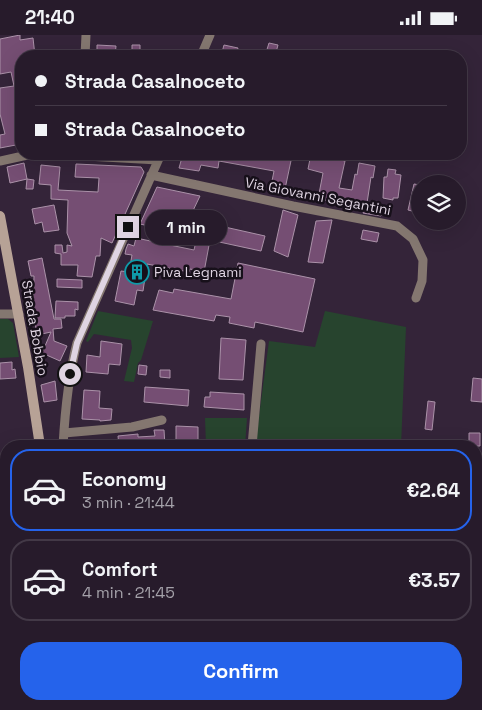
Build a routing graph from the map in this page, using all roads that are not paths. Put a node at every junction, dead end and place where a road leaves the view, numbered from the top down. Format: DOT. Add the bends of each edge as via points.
graph roads {
  1 [pos="86,35"];
  2 [pos="210,35"];
  3 [pos="85,50"];
  4 [pos="204,50"];
  5 [pos="15,158"];
  6 [pos="158,160"];
  7 [pos="0,161"];
  8 [pos="152,175"];
  9 [pos="0,216"];
  10 [pos="416,298"];
  11 [pos="0,314"];
  12 [pos="19,314"];
  13 [pos="261,344"];
  14 [pos="162,419"];
  15 [pos="64,433"];
  16 [pos="39,440"];
  17 [pos="63,440"];
  18 [pos="253,440"];
  1 -- 3 [label="street"];
  2 -- 4 [label="street"];
  5 -- 7 [label="street"];
  6 -- 8 [label="street"];
  8 -- 10 [label="street, Via Giovanni Segantini" via="397,225 413,239 423,260 422,281"];
  8 -- 15 [label="street" via="77,343 71,365"];
  9 -- 12 [label="main road, Strada Bobbio"];
  11 -- 12 [label="street"];
  12 -- 16 [label="main road, Strada Bobbio"];
  13 -- 18 [label="street"];
  14 -- 15 [label="street" via="132,427"];
  15 -- 17 [label="street"];
}
